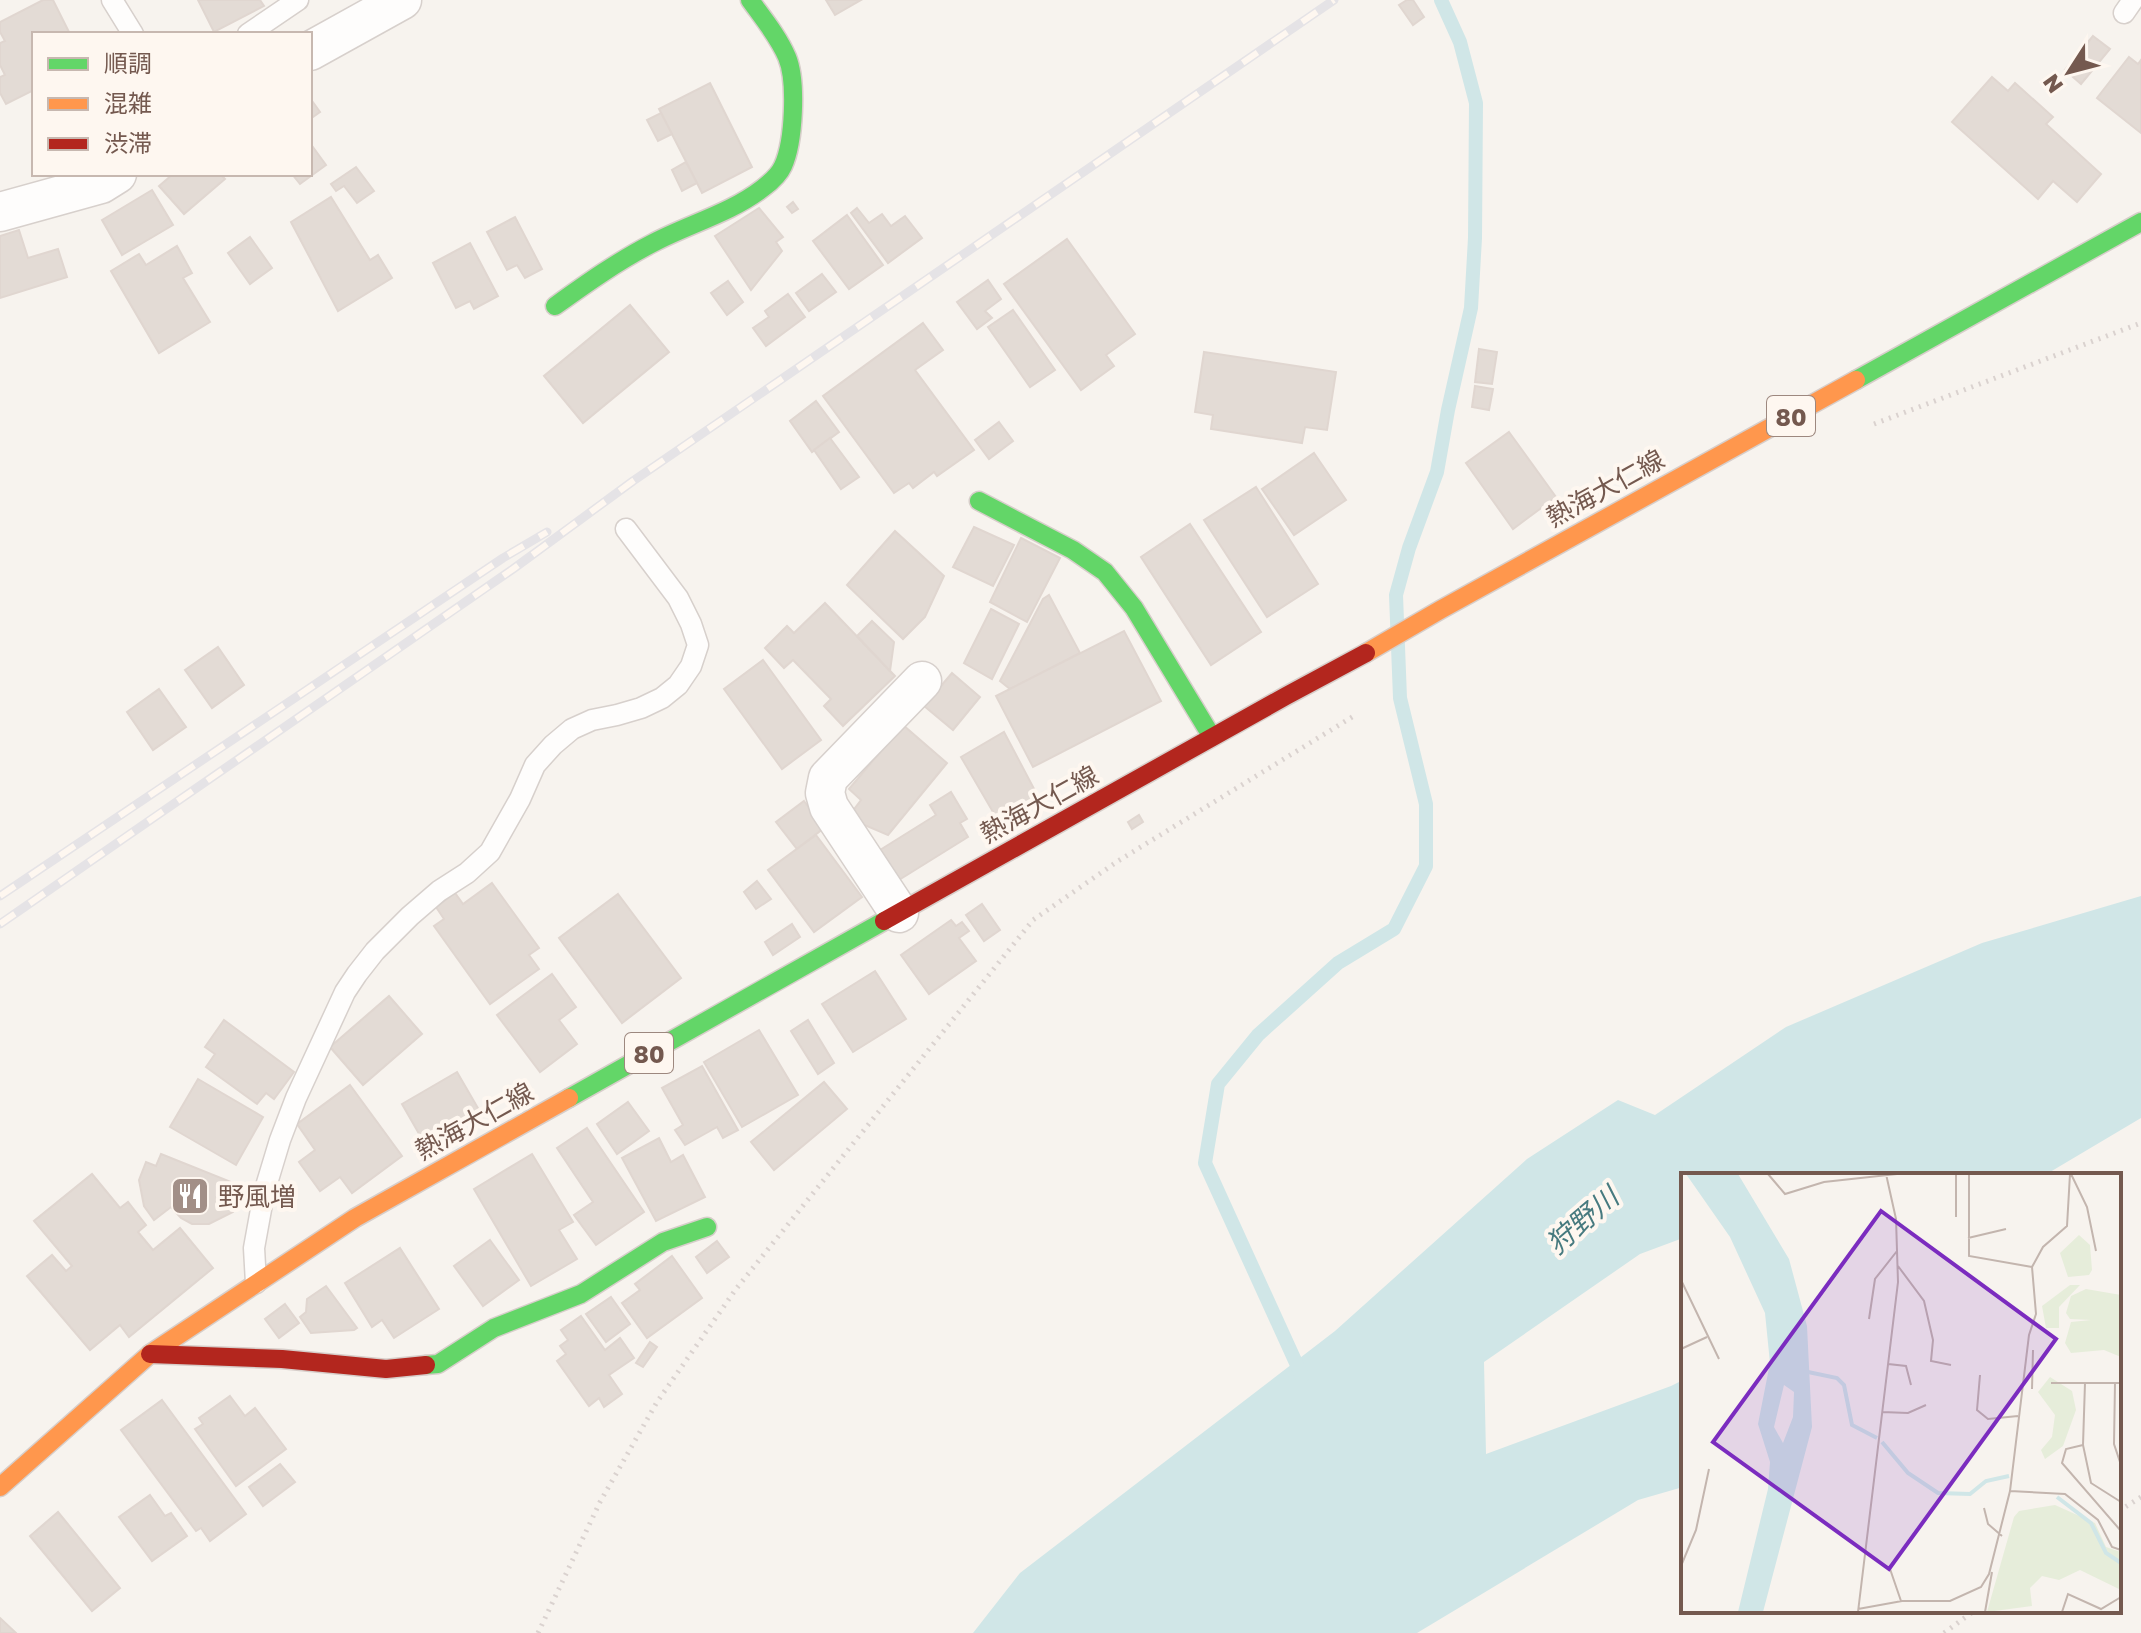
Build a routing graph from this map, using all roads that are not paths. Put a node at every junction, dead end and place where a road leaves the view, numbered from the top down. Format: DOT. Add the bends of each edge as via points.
graph roads {
  1 [pos="112,0"];
  2 [pos="298,0"];
  3 [pos="402,0"];
  4 [pos="750,0"];
  5 [pos="132,32"];
  6 [pos="251,32"];
  7 [pos="312,50"];
  8 [pos="114,176"];
  9 [pos="0,212"];
  10 [pos="2141,222"];
  11 [pos="555,306"];
  12 [pos="979,501"];
  13 [pos="626,529"];
  14 [pos="922,681"];
  15 [pos="1212,737"];
  16 [pos="899,913"];
  17 [pos="707,1227"];
  18 [pos="256,1283"];
  19 [pos="150,1354"];
  20 [pos="0,1487"];
  1 -- 5 [label="lane"];
  2 -- 6 [label="lane"];
  3 -- 7 [label="street"];
  4 -- 11 [label="main road" via="789,62 792,97 784,164 758,192 654,242"];
  8 -- 9 [label="street"];
  10 -- 15 [label="main road, 熱海大仁線 / 80"];
  12 -- 15 [label="main road" via="1105,572 1134,608"];
  13 -- 18 [label="lane" via="691,624 698,645 691,666 662,698 592,720 553,745 535,765 490,852 410,916 357,974 280,1140 254,1248"];
  14 -- 16 [label="street" via="828,778 825,793"];
  15 -- 16 [label="main road, 熱海大仁線 / 80"];
  16 -- 18 [label="main road, 熱海大仁線 / 80" via="355,1218"];
  17 -- 19 [label="main road" via="663,1242 581,1294 494,1328 438,1364 386,1369"];
  18 -- 19 [label="main road, 熱海大仁線 / 80"];
  19 -- 20 [label="main road, 熱海大仁線 / 80"];
}
